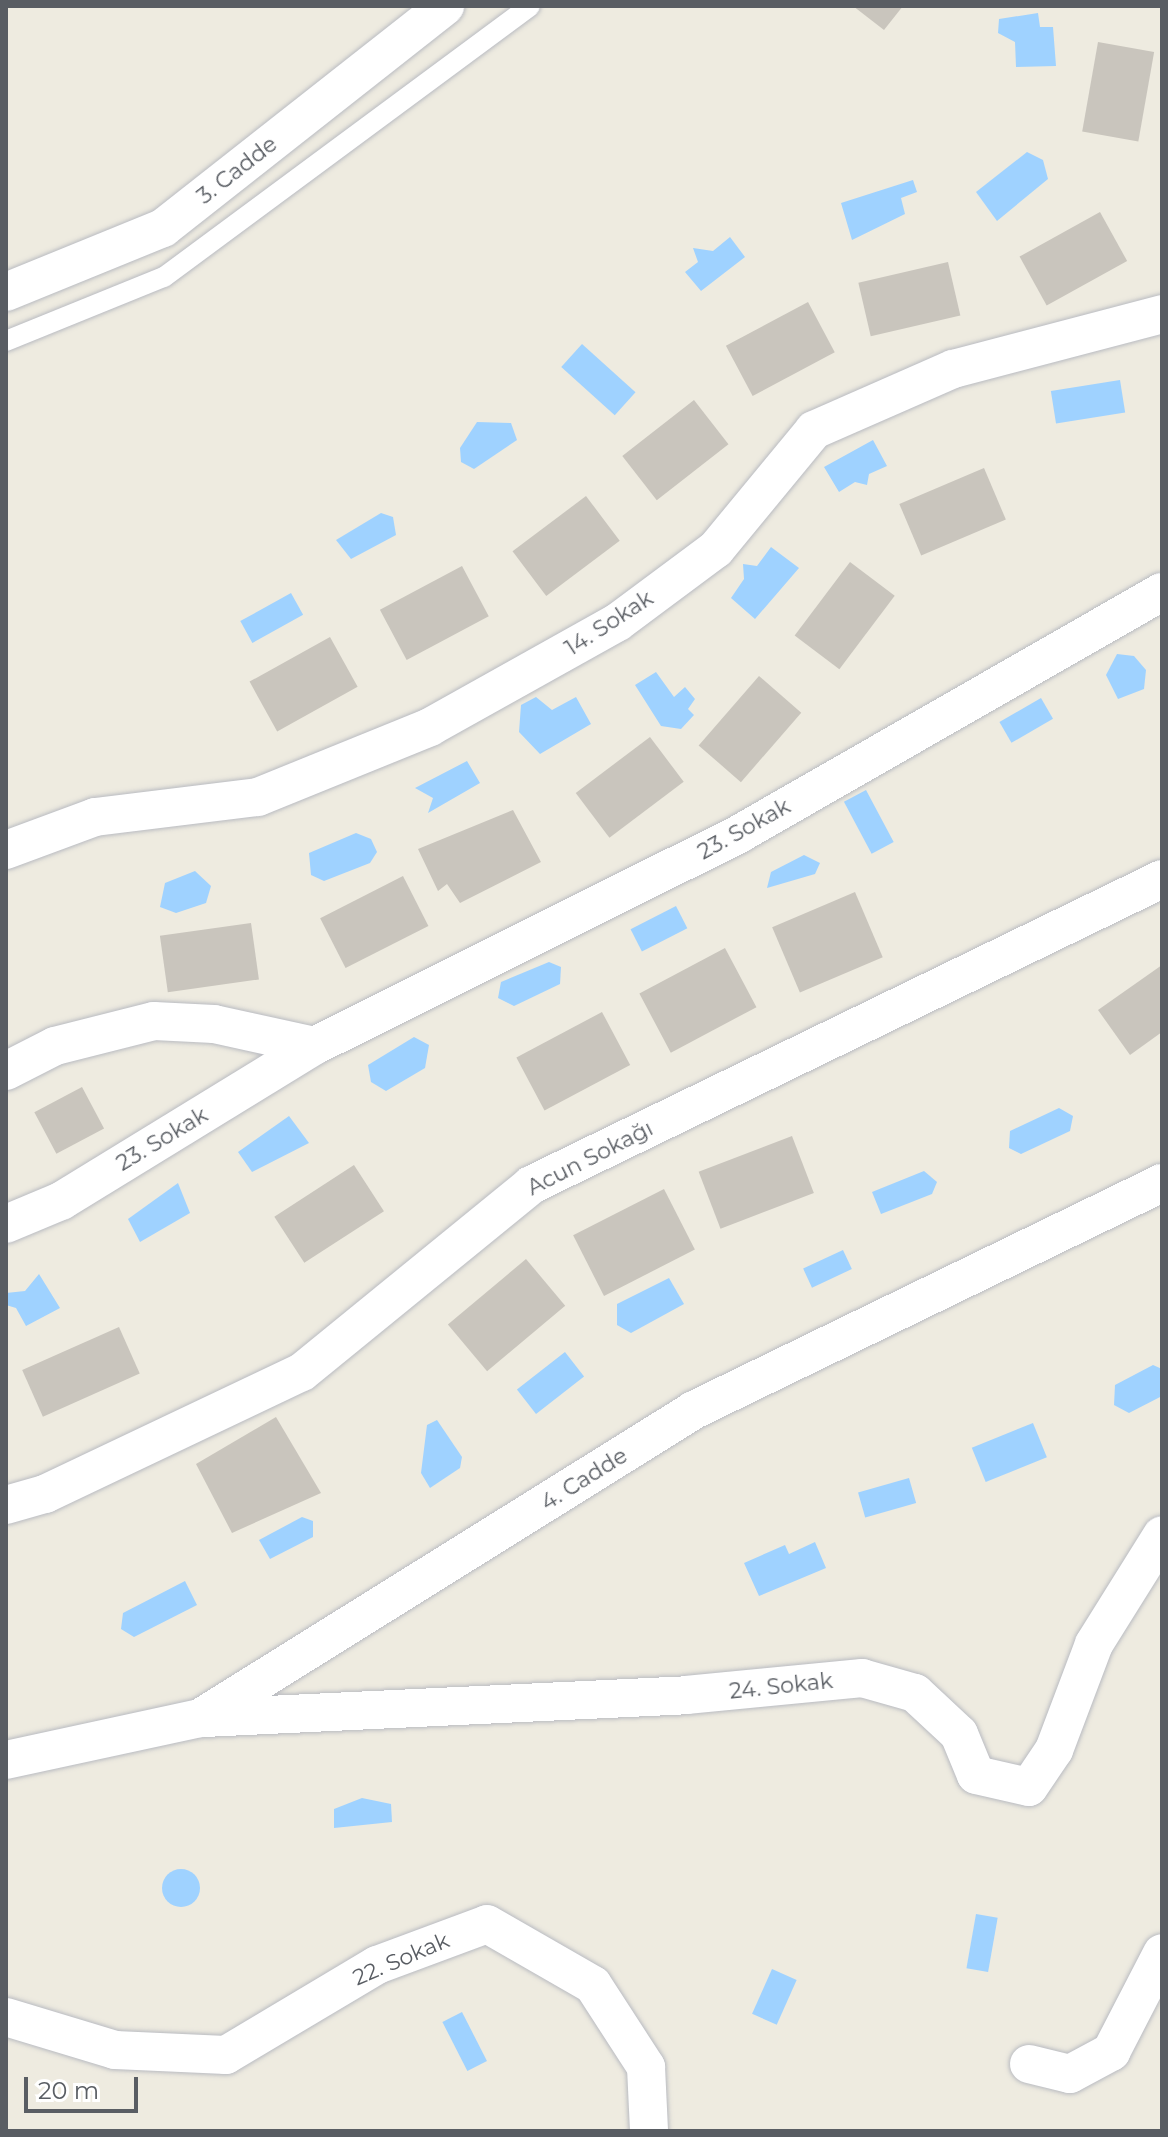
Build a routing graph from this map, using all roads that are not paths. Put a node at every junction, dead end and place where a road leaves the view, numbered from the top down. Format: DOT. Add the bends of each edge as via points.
graph roads {
  1 [pos="445,6"];
  2 [pos="530,6"];
  3 [pos="6,292"];
  4 [pos="1162,314"];
  5 [pos="6,341"];
  6 [pos="1162,592"];
  7 [pos="6,850"];
  8 [pos="1162,879"];
  9 [pos="314,1046"];
  10 [pos="6,1071"];
  11 [pos="1162,1183"];
  12 [pos="6,1224"];
  13 [pos="6,1505"];
  14 [pos="1162,1535"];
  15 [pos="200,1718"];
  16 [pos="6,1760"];
  17 [pos="1162,1953"];
  18 [pos="6,2017"];
  19 [pos="1029,2064"];
  20 [pos="649,2131"];
  1 -- 3 [label="street, 3. Cadde" via="163,228"];
  2 -- 5 [label="lane" via="164,277"];
  4 -- 7 [label="street, 14. Sokak" via="953,369 814,430 716,549 618,622 430,727 258,797 95,817"];
  6 -- 9 [label="street, 23. Sokak" via="739,834"];
  8 -- 13 [label="street, Acun Sokağı" via="531,1185 302,1372 45,1494"];
  9 -- 10 [label="street" via="214,1024 154,1021 55,1046"];
  9 -- 12 [label="street, 23. Sokak" via="61,1201"];
  11 -- 15 [label="street, 4. Cadde" via="694,1410"];
  14 -- 15 [label="street, 24. Sokak" via="1094,1644 1054,1750 1029,1787 976,1775 959,1734 915,1693 862,1678 686,1695"];
  15 -- 16 [label="street, 4. Cadde"];
  17 -- 19 [label="street" via="1111,2052 1070,2074"];
  18 -- 20 [label="street, 22. Sokak" via="115,2050 226,2055 377,1965 487,1924 593,1985 646,2067"];
}
